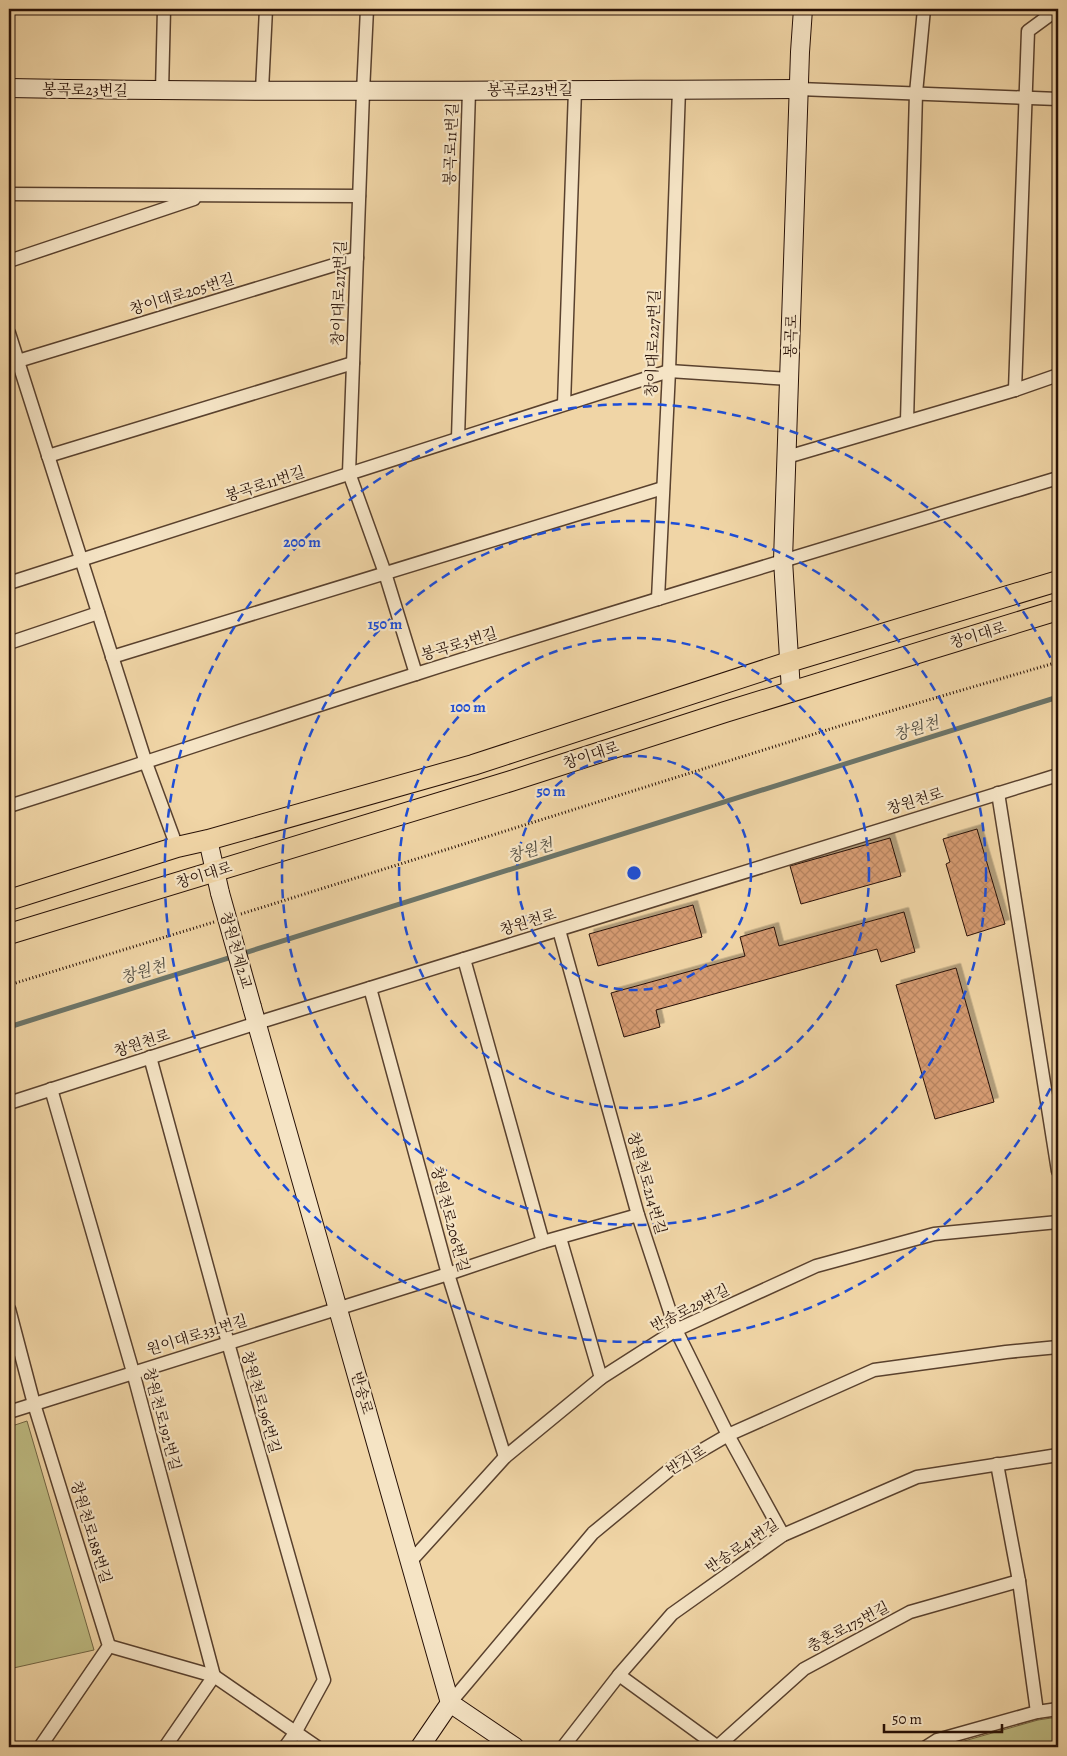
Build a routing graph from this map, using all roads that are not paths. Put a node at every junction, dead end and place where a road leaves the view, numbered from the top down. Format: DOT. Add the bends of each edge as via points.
graph roads {
  1 [pos="164,9"];
  2 [pos="266,9"];
  3 [pos="367,9"];
  4 [pos="803,9"];
  5 [pos="924,9"];
  6 [pos="1058,9"];
  7 [pos="9,88"];
  8 [pos="799,89"];
  9 [pos="262,90"];
  10 [pos="575,90"];
  11 [pos="679,90"];
  12 [pos="162,91"];
  13 [pos="469,91"];
  14 [pos="363,92"];
  15 [pos="916,93"];
  16 [pos="1024,98"];
  17 [pos="1058,100"];
  18 [pos="9,194"];
  19 [pos="204,196"];
  20 [pos="359,196"];
  21 [pos="357,258"];
  22 [pos="9,261"];
  23 [pos="9,333"];
  24 [pos="18,361"];
  25 [pos="353,363"];
  26 [pos="669,371"];
  27 [pos="1058,375"];
  28 [pos="790,379"];
  29 [pos="1014,390"];
  30 [pos="564,404"];
  31 [pos="907,421"];
  32 [pos="458,438"];
  33 [pos="48,456"];
  34 [pos="787,458"];
  35 [pos="349,473"];
  36 [pos="1058,478"];
  37 [pos="664,488"];
  38 [pos="81,560"];
  39 [pos="783,560"];
  40 [pos="385,572"];
  41 [pos="1058,581"];
  42 [pos="9,583"];
  43 [pos="658,599"];
  44 [pos="1058,610"];
  45 [pos="98,613"];
  46 [pos="9,642"];
  47 [pos="112,657"];
  48 [pos="789,662"];
  49 [pos="416,674"];
  50 [pos="790,692"];
  51 [pos="146,763"];
  52 [pos="1058,775"];
  53 [pos="998,793"];
  54 [pos="9,806"];
  55 [pos="208,840"];
  56 [pos="177,847"];
  57 [pos="215,872"];
  58 [pos="9,900"];
  59 [pos="559,930"];
  60 [pos="9,934"];
  61 [pos="464,959"];
  62 [pos="370,988"];
  63 [pos="255,1015"];
  64 [pos="150,1057"];
  65 [pos="51,1089"];
  66 [pos="9,1102"];
  67 [pos="1055,1129"];
  68 [pos="1058,1171"];
  69 [pos="638,1215"];
  70 [pos="1058,1222"];
  71 [pos="560,1238"];
  72 [pos="544,1242"];
  73 [pos="448,1274"];
  74 [pos="9,1309"];
  75 [pos="338,1309"];
  76 [pos="676,1330"];
  77 [pos="228,1343"];
  78 [pos="1058,1347"];
  79 [pos="133,1372"];
  80 [pos="601,1378"];
  81 [pos="34,1404"];
  82 [pos="9,1412"];
  83 [pos="728,1435"];
  84 [pos="1058,1455"];
  85 [pos="505,1457"];
  86 [pos="998,1464"];
  87 [pos="783,1535"];
  88 [pos="410,1562"];
  89 [pos="1019,1581"];
  90 [pos="109,1646"];
  91 [pos="619,1675"];
  92 [pos="214,1676"];
  93 [pos="450,1703"];
  94 [pos="1058,1709"];
  95 [pos="1037,1712"];
  96 [pos="295,1733"];
  97 [pos="40,1747"];
  98 [pos="165,1747"];
  99 [pos="286,1747"];
  100 [pos="317,1747"];
  101 [pos="420,1747"];
  102 [pos="514,1747"];
  103 [pos="563,1747"];
  104 [pos="718,1747"];
  105 [pos="926,1747"];
  1 -- 12 [label="street"];
  2 -- 9 [label="street"];
  3 -- 14 [label="street, 창이대로217번길"];
  4 -- 8 [label="street, 봉곡로"];
  5 -- 15 [label="street"];
  6 -- 16 [label="street" via="1028,31"];
  7 -- 12 [label="street, 봉곡로23번길"];
  8 -- 11 [label="street, 봉곡로23번길"];
  8 -- 15 [label="street"];
  8 -- 28 [label="street, 봉곡로"];
  9 -- 12 [label="street, 봉곡로23번길"];
  9 -- 14 [label="street, 봉곡로23번길"];
  10 -- 11 [label="street, 봉곡로23번길"];
  10 -- 13 [label="street, 봉곡로23번길"];
  10 -- 30 [label="street"];
  11 -- 26 [label="street, 창이대로227번길"];
  13 -- 14 [label="street, 봉곡로23번길"];
  13 -- 32 [label="street, 봉곡로11번길"];
  14 -- 20 [label="street, 창이대로217번길"];
  15 -- 16 [label="street"];
  15 -- 31 [label="street"];
  16 -- 17 [label="street"];
  16 -- 29 [label="street"];
  18 -- 19 [label="street"];
  19 -- 20 [label="street"];
  19 -- 22 [label="street"];
  20 -- 21 [label="street, 창이대로217번길"];
  21 -- 24 [label="street, 창이대로205번길"];
  21 -- 25 [label="street, 창이대로217번길"];
  23 -- 24 [label="street"];
  24 -- 33 [label="street"];
  25 -- 33 [label="street"];
  25 -- 35 [label="street, 창이대로217번길"];
  26 -- 28 [label="street, 봉곡로11번길"];
  26 -- 30 [label="street, 봉곡로11번길"];
  26 -- 37 [label="street, 창이대로227번길"];
  27 -- 29 [label="street"];
  28 -- 34 [label="street, 봉곡로"];
  29 -- 31 [label="street"];
  30 -- 32 [label="street, 봉곡로11번길"];
  31 -- 34 [label="street"];
  32 -- 35 [label="street, 봉곡로11번길"];
  33 -- 38 [label="street"];
  34 -- 39 [label="street, 봉곡로"];
  35 -- 38 [label="street, 봉곡로11번길"];
  35 -- 40 [label="street, 창이대로217번길"];
  36 -- 39 [label="street, 봉곡로3번길"];
  37 -- 40 [label="street"];
  37 -- 43 [label="street, 창이대로227번길"];
  38 -- 42 [label="street, 봉곡로11번길"];
  38 -- 45 [label="street"];
  39 -- 43 [label="street, 봉곡로3번길"];
  39 -- 48 [label="street, 봉곡로"];
  40 -- 47 [label="street"];
  40 -- 49 [label="street, 창이대로217번길"];
  41 -- 48 [label="main road, 창이대로"];
  43 -- 49 [label="street, 봉곡로3번길"];
  44 -- 50 [label="main road, 창이대로"];
  45 -- 46 [label="street"];
  45 -- 47 [label="street"];
  47 -- 51 [label="street"];
  48 -- 50 [label="street, 봉곡로"];
  48 -- 55 [label="main road, 창이대로" via="474,765"];
  49 -- 51 [label="street, 봉곡로3번길"];
  50 -- 57 [label="main road, 창이대로"];
  51 -- 54 [label="street, 봉곡로3번길"];
  51 -- 56 [label="street"];
  52 -- 53 [label="street, 창원천로"];
  53 -- 59 [label="street, 창원천로"];
  53 -- 67 [label="street"];
  55 -- 56 [label="main road, 창이대로"];
  55 -- 57 [label="street"];
  56 -- 58 [label="main road, 창이대로"];
  57 -- 60 [label="main road, 창이대로"];
  57 -- 63 [label="street, 창원천제2교, bridge"];
  59 -- 61 [label="street, 창원천로"];
  59 -- 69 [label="street, 창원천로214번길"];
  61 -- 62 [label="street, 창원천로"];
  61 -- 72 [label="street"];
  62 -- 63 [label="street, 창원천로"];
  62 -- 73 [label="street, 창원천로206번길"];
  63 -- 64 [label="street, 창원천로"];
  63 -- 75 [label="street, 반송로"];
  64 -- 65 [label="street, 창원천로"];
  64 -- 77 [label="street, 창원천로196번길"];
  65 -- 66 [label="street, 창원천로"];
  65 -- 79 [label="street, 창원천로192번길"];
  67 -- 68 [label="street"];
  69 -- 71 [label="street, 원이대로331번길"];
  69 -- 76 [label="street, 창원천로214번길"];
  70 -- 76 [label="street, 반송로29번길" via="934,1234 816,1266"];
  71 -- 72 [label="street, 원이대로331번길"];
  71 -- 80 [label="street"];
  72 -- 73 [label="street, 원이대로331번길"];
  73 -- 75 [label="street, 원이대로331번길"];
  73 -- 85 [label="street, 창원천로206번길"];
  74 -- 81 [label="street, 창원천로188번길"];
  75 -- 77 [label="street, 원이대로331번길"];
  75 -- 88 [label="street, 반송로"];
  76 -- 80 [label="street, 반송로29번길"];
  76 -- 83 [label="street, 창원천로214번길"];
  77 -- 79 [label="street, 원이대로331번길"];
  77 -- 96 [label="street, 창원천로196번길" via="324,1680"];
  78 -- 83 [label="street, 반지로" via="874,1370"];
  79 -- 81 [label="street, 원이대로331번길"];
  79 -- 92 [label="street, 창원천로192번길"];
  80 -- 85 [label="street, 반송로29번길"];
  81 -- 82 [label="street, 원이대로331번길"];
  81 -- 90 [label="street, 창원천로188번길"];
  83 -- 87 [label="street, 창원천로214번길"];
  83 -- 93 [label="street, 반지로" via="673,1467 593,1533"];
  84 -- 86 [label="street, 반송로41번길"];
  85 -- 88 [label="street, 반송로29번길"];
  86 -- 87 [label="street, 반송로41번길" via="916,1477"];
  86 -- 89 [label="street"];
  87 -- 91 [label="street, 반송로41번길" via="672,1614"];
  88 -- 93 [label="street, 반송로"];
  89 -- 95 [label="street"];
  89 -- 104 [label="street, 충혼로175번길" via="910,1612 804,1669"];
  90 -- 92 [label="street"];
  90 -- 97 [label="street"];
  91 -- 103 [label="street, 반송로41번길"];
  91 -- 104 [label="street, 충혼로175번길"];
  92 -- 96 [label="street"];
  92 -- 98 [label="street"];
  93 -- 101 [label="street, 반지로"];
  93 -- 102 [label="street"];
  94 -- 95 [label="street"];
  95 -- 105 [label="street" via="938,1740"];
  96 -- 99 [label="street, 창원천로196번길"];
  96 -- 100 [label="street"];
}
